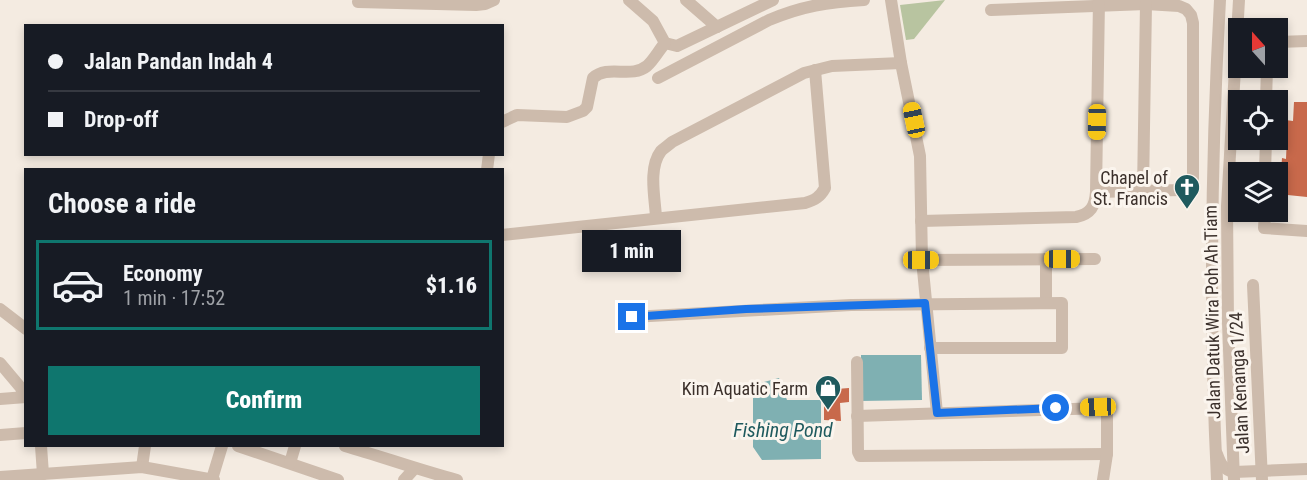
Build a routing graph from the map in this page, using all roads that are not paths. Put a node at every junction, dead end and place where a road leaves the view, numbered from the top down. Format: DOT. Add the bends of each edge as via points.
graph roads {
  1 [pos="494,0"];
  2 [pos="629,0"];
  3 [pos="686,0"];
  4 [pos="773,0"];
  5 [pos="864,0"];
  6 [pos="891,0"];
  7 [pos="1220,0"];
  8 [pos="1239,0"];
  9 [pos="358,2"];
  10 [pos="415,2"];
  11 [pos="1099,3"];
  12 [pos="752,4"];
  13 [pos="1146,4"];
  14 [pos="991,10"];
  15 [pos="717,27"];
  16 [pos="1307,41"];
  17 [pos="1288,42"];
  18 [pos="671,44"];
  19 [pos="901,63"];
  20 [pos="814,70"];
  21 [pos="658,78"];
  22 [pos="1236,90"];
  23 [pos="504,121"];
  24 [pos="1232,150"];
  25 [pos="1143,190"];
  26 [pos="1096,192"];
  27 [pos="1227,206"];
  28 [pos="1212,207"];
  29 [pos="656,217"];
  30 [pos="921,221"];
  31 [pos="1264,222"];
  32 [pos="1307,231"];
  33 [pos="504,235"];
  34 [pos="1046,259"];
  35 [pos="1095,259"];
  36 [pos="921,260"];
  37 [pos="1253,285"];
  38 [pos="925,303"];
  39 [pos="1046,303"];
  40 [pos="0,309"];
  41 [pos="632,317"];
  42 [pos="24,327"];
  43 [pos="930,348"];
  44 [pos="857,362"];
  45 [pos="0,363"];
  46 [pos="24,395"];
  47 [pos="24,397"];
  48 [pos="0,399"];
  49 [pos="937,413"];
  50 [pos="857,416"];
  51 [pos="24,433"];
  52 [pos="0,435"];
  53 [pos="41,447"];
  54 [pos="145,447"];
  55 [pos="222,447"];
  56 [pos="241,447"];
  57 [pos="295,447"];
  58 [pos="348,447"];
  59 [pos="1215,448"];
  60 [pos="1107,454"];
  61 [pos="290,463"];
  62 [pos="142,467"];
  63 [pos="414,469"];
  64 [pos="1307,469"];
  65 [pos="114,475"];
  66 [pos="39,476"];
  67 [pos="75,476"];
  68 [pos="1262,476"];
  69 [pos="0,477"];
  70 [pos="1231,477"];
  71 [pos="213,480"];
  72 [pos="338,480"];
  73 [pos="404,480"];
  74 [pos="457,480"];
  75 [pos="1102,480"];
  76 [pos="1217,480"];
  1 -- 10 [label="street" via="476,5"];
  2 -- 18 [label="street"];
  3 -- 15 [label="street"];
  4 -- 12 [label="street"];
  5 -- 21 [label="street" via="826,2 788,12"];
  6 -- 19 [label="street"];
  7 -- 28 [label="street, Jalan Datuk Wira Poh Ah Tiam"];
  8 -- 22 [label="street, Jalan Datuk Wira Poh Ah Tiam"];
  9 -- 10 [label="street"];
  11 -- 13 [label="street"];
  11 -- 14 [label="street"];
  11 -- 26 [label="street"];
  12 -- 15 [label="street"];
  13 -- 25 [label="street"];
  13 -- 25 [label="street" via="1179,6 1191,15 1193,178 1190,187 1180,190"];
  15 -- 18 [label="street"];
  16 -- 17 [label="street"];
  18 -- 23 [label="street" via="645,68 632,73 596,75 587,107 574,115 517,115"];
  19 -- 20 [label="street"];
  19 -- 30 [label="street" via="920,156"];
  20 -- 29 [label="street" via="750,100 661,151 654,172"];
  20 -- 29 [label="street" via="825,188 821,196 805,203"];
  24 -- 27 [label="street, Jalan Datuk Wira Poh Ah Tiam"];
  25 -- 26 [label="street"];
  26 -- 30 [label="street" via="1089,212 1076,217"];
  27 -- 28 [label="street"];
  27 -- 70 [label="street, Jalan Datuk Wira Poh Ah Tiam"];
  28 -- 59 [label="street, Jalan Datuk Wira Poh Ah Tiam"];
  29 -- 33 [label="street"];
  30 -- 36 [label="street"];
  31 -- 32 [label="street" via="1264,228"];
  34 -- 35 [label="street"];
  34 -- 36 [label="street"];
  34 -- 39 [label="street"];
  36 -- 38 [label="street"];
  37 -- 68 [label="street, Jalan Kenanga 1/24"];
  38 -- 39 [label="street"];
  38 -- 41 [label="street"];
  38 -- 43 [label="street"];
  39 -- 43 [label="street" via="1062,303 1062,348"];
  40 -- 42 [label="street"];
  43 -- 49 [label="street"];
  44 -- 50 [label="street"];
  45 -- 46 [label="street"];
  47 -- 48 [label="street"];
  49 -- 50 [label="street"];
  49 -- 60 [label="street" via="1104,408"];
  50 -- 60 [label="street" via="860,456"];
  51 -- 52 [label="street"];
  53 -- 66 [label="street"];
  54 -- 62 [label="street"];
  55 -- 71 [label="street"];
  56 -- 61 [label="street"];
  57 -- 61 [label="street"];
  58 -- 63 [label="street"];
  59 -- 70 [label="street"];
  59 -- 76 [label="street, Jalan Datuk Wira Poh Ah Tiam"];
  60 -- 75 [label="street"];
  61 -- 72 [label="street"];
  62 -- 65 [label="street"];
  62 -- 71 [label="street"];
  63 -- 73 [label="street"];
  63 -- 74 [label="street"];
  64 -- 68 [label="street"];
  65 -- 67 [label="street"];
  66 -- 67 [label="street"];
  66 -- 69 [label="street"];
  68 -- 70 [label="street"];
}
